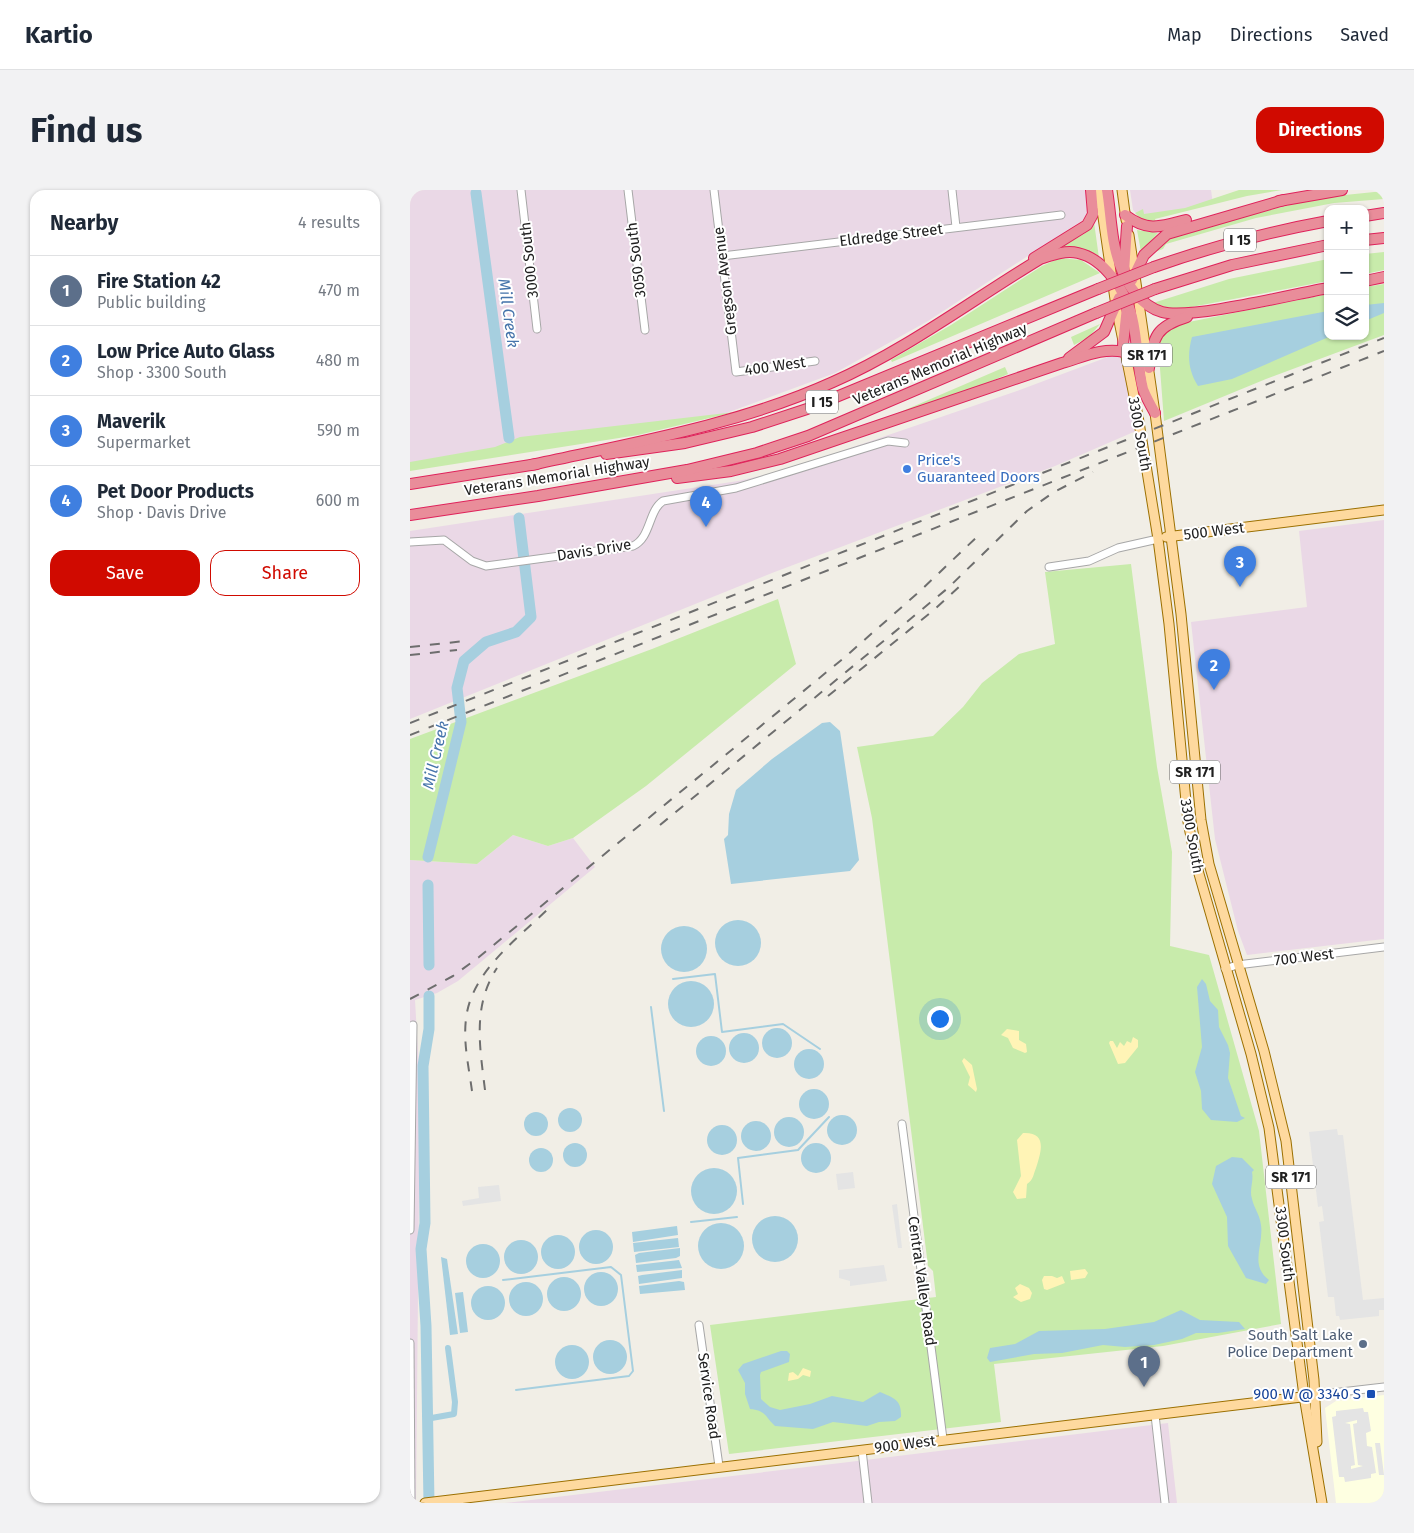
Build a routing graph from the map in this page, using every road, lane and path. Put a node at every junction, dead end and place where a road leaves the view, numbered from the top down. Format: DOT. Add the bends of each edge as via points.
graph roads {
  1 [pos="521,190"];
  2 [pos="628,190"];
  3 [pos="714,190"];
  4 [pos="952,190"];
  5 [pos="1092,190"];
  6 [pos="1099,190"];
  7 [pos="1107,190"];
  8 [pos="1122,190"];
  9 [pos="1342,190"];
  10 [pos="1284,200"];
  11 [pos="1384,213"];
  12 [pos="1061,215"];
  13 [pos="1125,215"];
  14 [pos="1369,215"];
  15 [pos="1324,222"];
  16 [pos="1127,226"];
  17 [pos="956,228"];
  18 [pos="1384,238"];
  19 [pos="1369,240"];
  20 [pos="1324,246"];
  21 [pos="722,256"];
  22 [pos="1124,274"];
  23 [pos="1135,274"];
  24 [pos="1112,277"];
  25 [pos="1384,277"];
  26 [pos="1369,280"];
  27 [pos="1002,282"];
  28 [pos="1126,288"];
  29 [pos="1324,289"];
  30 [pos="1138,297"];
  31 [pos="1127,301"];
  32 [pos="1116,306"];
  33 [pos="1207,310"];
  34 [pos="537,329"];
  35 [pos="645,330"];
  36 [pos="1124,349"];
  37 [pos="815,361"];
  38 [pos="1062,363"];
  39 [pos="1149,368"];
  40 [pos="736,372"];
  41 [pos="1155,413"];
  42 [pos="905,443"];
  43 [pos="531,465"];
  44 [pos="410,484"];
  45 [pos="538,496"];
  46 [pos="1384,510"];
  47 [pos="410,514"];
  48 [pos="1171,536"];
  49 [pos="1158,539"];
  50 [pos="410,542"];
  51 [pos="1049,567"];
  52 [pos="1384,947"];
  53 [pos="1237,965"];
  54 [pos="1225,969"];
  55 [pos="413,1025"];
  56 [pos="902,1124"];
  57 [pos="410,1230"];
  58 [pos="700,1325"];
  59 [pos="410,1343"];
  60 [pos="1384,1387"];
  61 [pos="1304,1396"];
  62 [pos="1315,1396"];
  63 [pos="1155,1415"];
  64 [pos="943,1439"];
  65 [pos="862,1450"];
  66 [pos="719,1466"];
  67 [pos="1319,1475"];
  68 [pos="430,1502"];
  69 [pos="411,1503"];
  70 [pos="868,1503"];
  71 [pos="1165,1503"];
  72 [pos="1322,1503"];
  1 -- 34 [label="street, 3000 South"];
  2 -- 35 [label="street, 3050 South"];
  3 -- 21 [label="street, Gregson Avenue"];
  4 -- 17 [label="street"];
  5 -- 27 [label="highway" via="1093,214 1087,225 1048,247"];
  6 -- 24 [label="main road, 3300 South / SR 171"];
  7 -- 22 [label="highway" via="1116,249"];
  8 -- 13 [label="main road, 3300 South / SR 171"];
  9 -- 10 [label="highway"];
  10 -- 13 [label="highway" via="1233,208 1152,228 1137,224"];
  10 -- 23 [label="highway" via="1167,234 1150,248"];
  11 -- 14 [label="highway"];
  12 -- 17 [label="street, Eldredge Street"];
  13 -- 16 [label="main road, 3300 South / SR 171"];
  15 -- 43 [label="highway, Veterans Memorial Highway / I 15, bridge" via="1210,247 1154,267 807,409 752,427 685,443"];
  16 -- 22 [label="highway"];
  16 -- 23 [label="main road, 3300 South / SR 171"];
  17 -- 21 [label="street, Eldredge Street"];
  18 -- 19 [label="highway"];
  20 -- 45 [label="highway, Veterans Memorial Highway / I 15, bridge" via="1240,263 1155,289 808,436 758,453 687,470"];
  21 -- 40 [label="street, Gregson Avenue"];
  22 -- 28 [label="highway"];
  23 -- 28 [label="highway"];
  23 -- 30 [label="main road, 3300 South / SR 171"];
  24 -- 27 [label="highway" via="1098,264 1078,253 1060,252 1040,259"];
  24 -- 28 [label="highway"];
  24 -- 32 [label="main road, 3300 South / SR 171"];
  25 -- 26 [label="highway"];
  27 -- 43 [label="highway" via="891,353 833,382 774,405 673,433"];
  28 -- 30 [label="highway"];
  28 -- 31 [label="highway"];
  28 -- 32 [label="highway"];
  29 -- 33 [label="highway"];
  30 -- 33 [label="highway" via="1163,312 1178,314"];
  30 -- 39 [label="main road, 3300 South / SR 171"];
  31 -- 36 [label="highway"];
  31 -- 41 [label="highway" via="1144,390"];
  32 -- 36 [label="main road, 3300 South / SR 171"];
  32 -- 38 [label="highway" via="1100,336"];
  33 -- 39 [label="highway" via="1167,324 1159,331 1153,340"];
  36 -- 38 [label="highway"];
  36 -- 49 [label="main road, 3300 South / SR 171"];
  37 -- 40 [label="street, 400 West"];
  38 -- 45 [label="highway" via="780,459 739,469"];
  39 -- 41 [label="main road, 3300 South / SR 171"];
  41 -- 48 [label="main road, 3300 South / SR 171"];
  42 -- 50 [label="street, Davis Drive" via="888,441 736,488 664,501 634,546 480,566 444,540"];
  43 -- 44 [label="highway, Veterans Memorial Highway / I 15"];
  45 -- 47 [label="highway, Veterans Memorial Highway / I 15"];
  46 -- 48 [label="main road, 500 West"];
  48 -- 49 [label="main road, 500 West"];
  48 -- 53 [label="main road, 3300 South / SR 171" via="1201,820 1209,864"];
  49 -- 51 [label="street, 500 West" via="1118,548 1089,561"];
  49 -- 54 [label="main road, 3300 South / SR 171" via="1188,822"];
  52 -- 53 [label="street, 700 West"];
  53 -- 54 [label="street, 700 West"];
  53 -- 62 [label="main road, 3300 South / SR 171" via="1264,1050 1286,1141"];
  54 -- 61 [label="main road, 3300 South / SR 171" via="1269,1128"];
  55 -- 57 [label="street"];
  56 -- 64 [label="street, Central Valley Road"];
  58 -- 66 [label="street, Service Road"];
  59 -- 69 [label="street"];
  60 -- 62 [label="street, 900 West"];
  61 -- 62 [label="main road, 900 West"];
  61 -- 63 [label="main road, 900 West"];
  61 -- 67 [label="main road, 3300 South / SR 171"];
  62 -- 67 [label="main road, 3300 South / SR 171"];
  63 -- 64 [label="main road, 900 West"];
  63 -- 71 [label="street"];
  64 -- 65 [label="main road, 900 West"];
  65 -- 66 [label="main road, 900 West"];
  65 -- 70 [label="street"];
  66 -- 68 [label="main road, 900 West"];
  67 -- 72 [label="main road, 3300 South / SR 171"];
}
